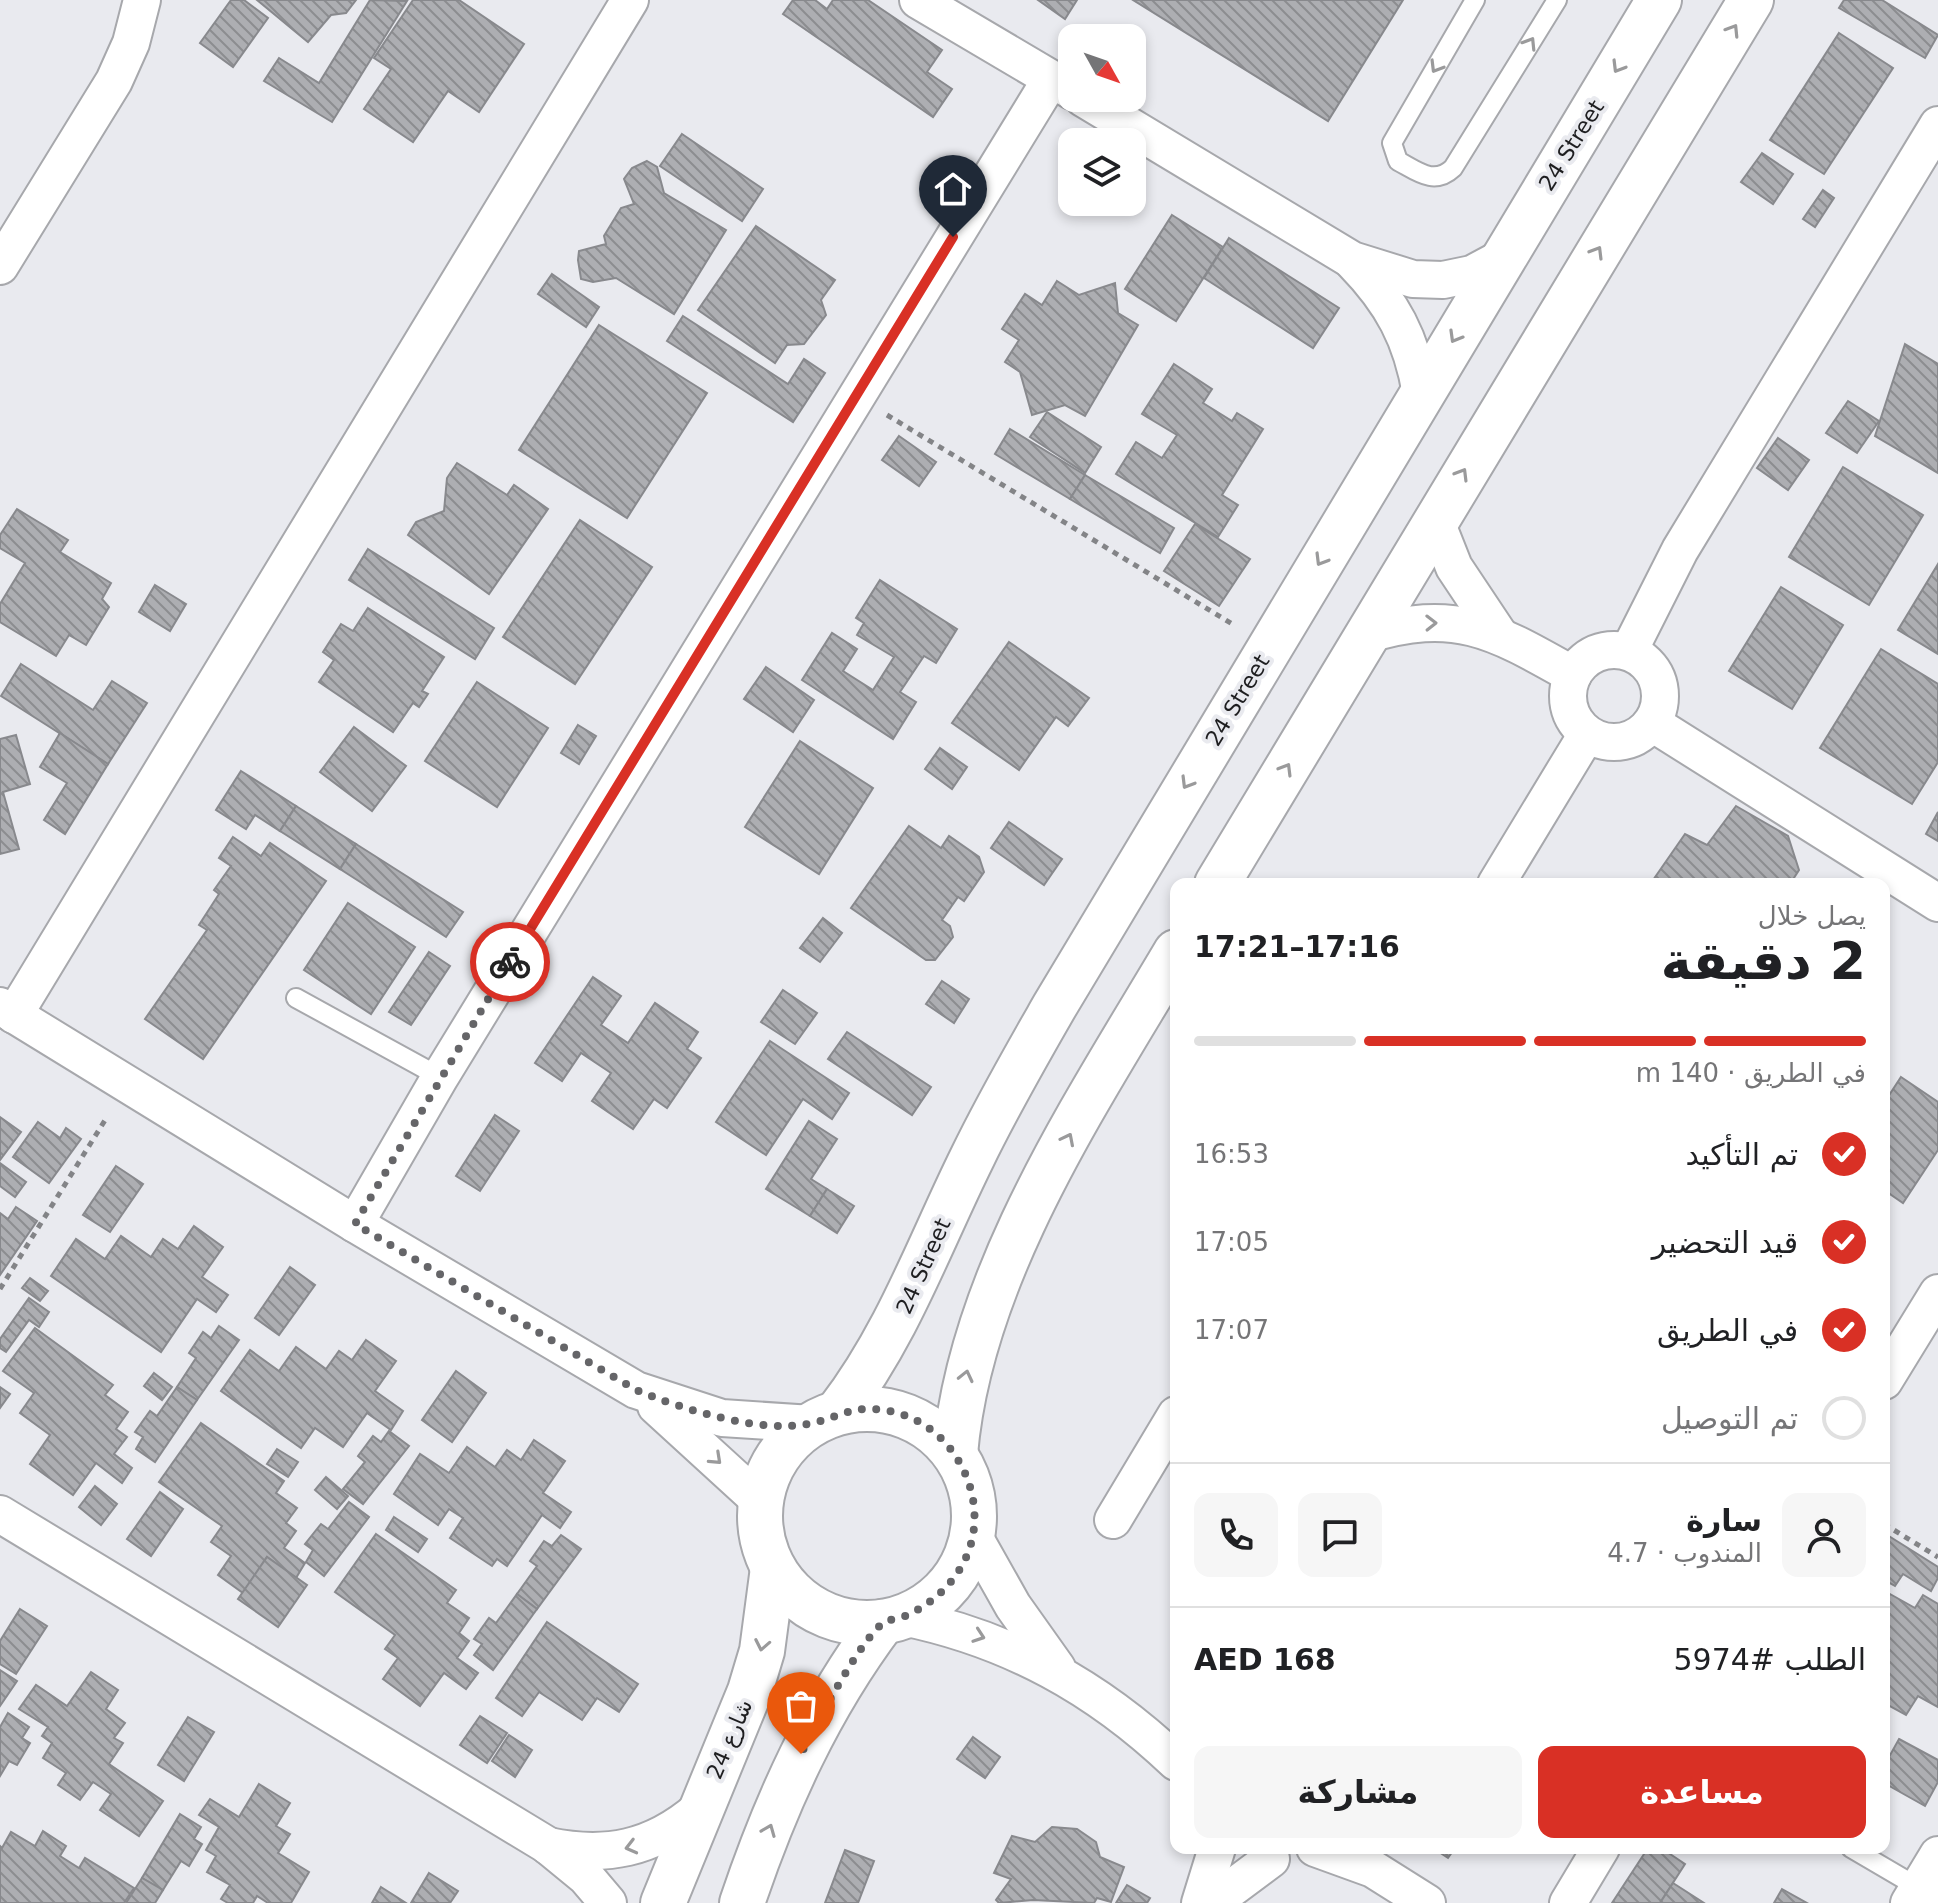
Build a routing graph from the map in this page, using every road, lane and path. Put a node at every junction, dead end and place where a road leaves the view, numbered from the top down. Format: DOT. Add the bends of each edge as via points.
graph roads {
  1 [pos="142,0"];
  2 [pos="630,0"];
  3 [pos="918,0"];
  4 [pos="1475,0"];
  5 [pos="1557,0"];
  6 [pos="1659,0"];
  7 [pos="1751,0"];
  8 [pos="1058,83"];
  9 [pos="1058,91"];
  10 [pos="1106,112"];
  11 [pos="1938,125"];
  12 [pos="4,251"];
  13 [pos="1500,259"];
  14 [pos="1352,260"];
  15 [pos="1421,394"];
  16 [pos="855,395"];
  17 [pos="1435,519"];
  18 [pos="1498,633"];
  19 [pos="1366,635"];
  20 [pos="1269,646"];
  21 [pos="1629,651"];
  22 [pos="1573,675"];
  23 [pos="1652,723"];
  24 [pos="1587,734"];
  25 [pos="1864,872"];
  26 [pos="1221,878"];
  27 [pos="1500,878"];
  28 [pos="1890,883"];
  29 [pos="1938,903"];
  30 [pos="1170,962"];
  31 [pos="296,998"];
  32 [pos="7,1010"];
  33 [pos="440,1077"];
  34 [pos="127,1085"];
  35 [pos="355,1224"];
  36 [pos="0,1289"];
  37 [pos="1938,1293"];
  38 [pos="1890,1371"];
  39 [pos="636,1390"];
  40 [pos="825,1418"];
  41 [pos="1170,1425"];
  42 [pos="955,1454"];
  43 [pos="761,1502"];
  44 [pos="0,1514"];
  45 [pos="1113,1520"];
  46 [pos="1890,1528"];
  47 [pos="973,1535"];
  48 [pos="1938,1557"];
  49 [pos="773,1568"];
  50 [pos="893,1620"];
  51 [pos="1061,1672"];
  52 [pos="1136,1724"];
  53 [pos="1170,1738"];
  54 [pos="1170,1756"];
  55 [pos="698,1810"];
  56 [pos="547,1845"];
  57 [pos="1215,1854"];
  58 [pos="1269,1854"];
  59 [pos="1344,1854"];
  60 [pos="1597,1854"];
  61 [pos="1860,1854"];
  62 [pos="1938,1855"];
  63 [pos="1364,1858"];
  64 [pos="1922,1896"];
  65 [pos="608,1903"];
  66 [pos="663,1903"];
  67 [pos="742,1903"];
  68 [pos="1200,1903"];
  69 [pos="1212,1903"];
  70 [pos="1427,1903"];
  71 [pos="1568,1903"];
  1 -- 12 [label="street" via="114,81"];
  2 -- 32 [label="street"];
  3 -- 8 [label="street"];
  4 -- 5 [label="lane, one-way" via="1392,143 1398,161 1428,177 1453,168"];
  6 -- 13 [label="street, 24 Street, one-way"];
  17 -- 7 [label="street, one-way"];
  9 -- 16 [label="street"];
  10 -- 14 [label="street"];
  11 -- 21 [label="street" via="1680,550"];
  13 -- 14 [label="street" via="1472,274 1443,280 1413,279"];
  13 -- 15 [label="street, 24 Street, one-way"];
  14 -- 15 [label="street" via="1379,288 1407,334"];
  15 -- 20 [label="street, 24 Street, one-way"];
  16 -- 20 [label="path"];
  16 -- 33 [label="street"];
  17 -- 18 [label="street" via="1467,591"];
  17 -- 19 [label="street"];
  19 -- 18 [label="street, one-way" via="1445,622"];
  18 -- 22 [label="street"];
  26 -- 19 [label="street, one-way"];
  20 -- 40 [label="street, 24 Street, one-way" via="1012,1082 878,1358"];
  21 -- 22 [label="street" via="1590,655"];
  21 -- 23 [label="street" via="1657,675 1661,701"];
  22 -- 24 [label="street" via="1568,687 1571,713"];
  23 -- 24 [label="street" via="1620,742"];
  23 -- 25 [label="street"];
  24 -- 27 [label="street"];
  28 -- 29 [label="street"];
  42 -- 30 [label="street, one-way" via="972,1347 998,1279 1075,1127"];
  31 -- 33 [label="lane"];
  32 -- 34 [label="street"];
  33 -- 35 [label="street"];
  34 -- 35 [label="street"];
  34 -- 36 [label="path"];
  35 -- 39 [label="street"];
  37 -- 38 [label="street"];
  39 -- 40 [label="street" via="722,1418"];
  39 -- 43 [label="street, one-way"];
  40 -- 42 [label="street" via="864,1408 903,1415 937,1434"];
  40 -- 43 [label="street" via="781,1453 769,1471"];
  41 -- 45 [label="street"];
  42 -- 47 [label="street" via="972,1493"];
  43 -- 49 [label="street" via="764,1547"];
  44 -- 56 [label="street"];
  46 -- 48 [label="path"];
  47 -- 50 [label="street" via="960,1570 936,1598"];
  47 -- 51 [label="street" via="1013,1606"];
  49 -- 50 [label="street" via="788,1589 820,1612 857,1623"];
  49 -- 55 [label="street, شارع 24, one-way" via="762,1651 750,1691"];
  50 -- 51 [label="street, one-way" via="985,1638"];
  67 -- 50 [label="street, one-way" via="812,1731 838,1685"];
  51 -- 52 [label="street"];
  52 -- 53 [label="street"];
  52 -- 54 [label="street"];
  55 -- 56 [label="street, one-way" via="661,1838 639,1846 593,1853"];
  55 -- 66 [label="street, شارع 24"];
  56 -- 65 [label="street"];
  57 -- 68 [label="street"];
  58 -- 69 [label="street"];
  59 -- 63 [label="street"];
  60 -- 71 [label="street"];
  61 -- 64 [label="lane"];
  62 -- 64 [label="street"];
  63 -- 70 [label="street"];
}
